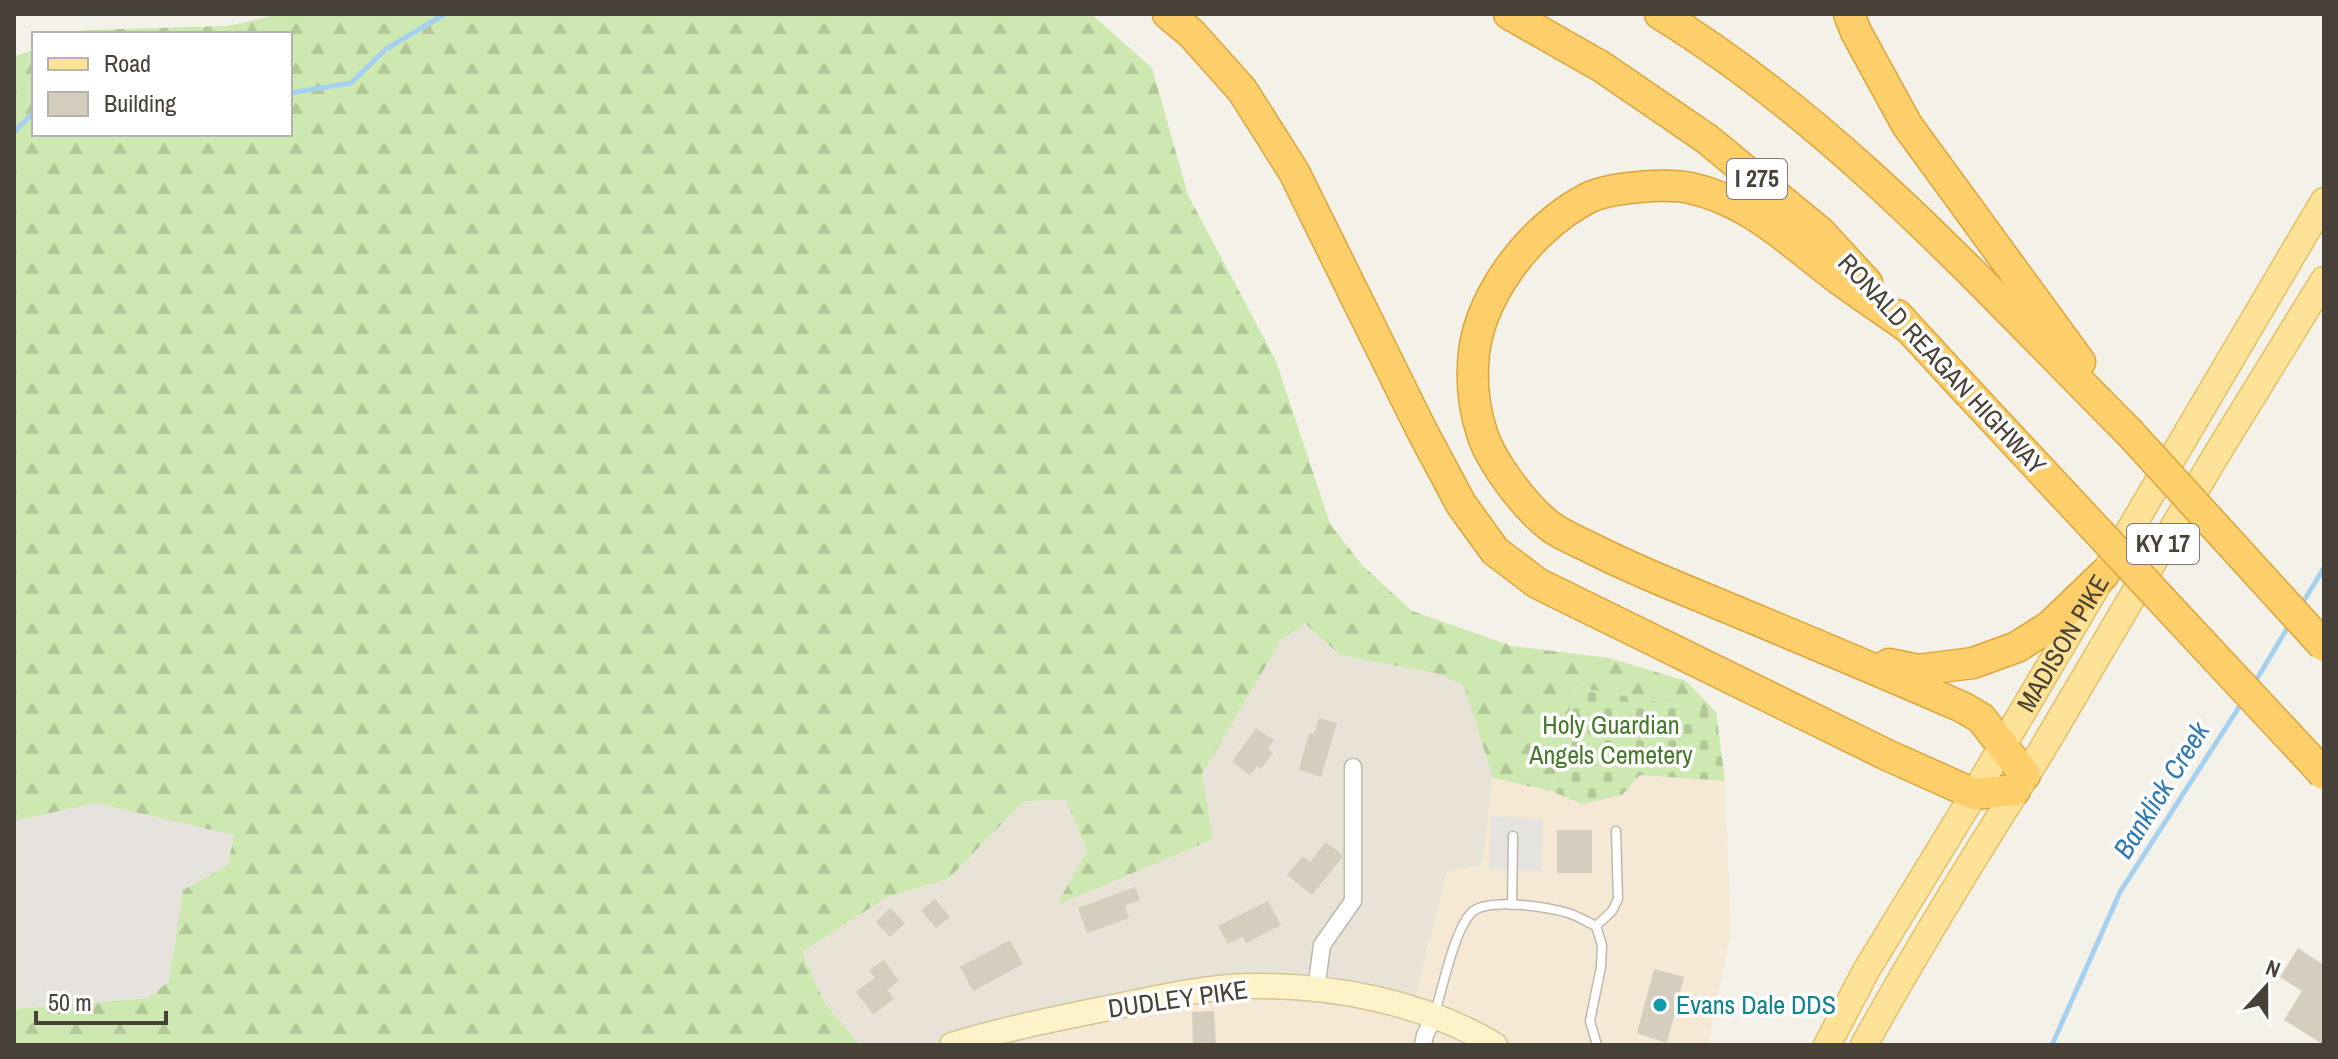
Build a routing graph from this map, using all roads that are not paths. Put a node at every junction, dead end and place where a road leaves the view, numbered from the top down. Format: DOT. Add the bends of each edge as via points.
graph roads {
  1 [pos="1168,14"];
  2 [pos="1509,14"];
  3 [pos="1660,14"];
  4 [pos="1849,14"];
  5 [pos="2324,201"];
  6 [pos="2324,280"];
  7 [pos="1910,329"];
  8 [pos="2129,432"];
  9 [pos="2104,574"];
  10 [pos="2324,646"];
  11 [pos="1837,654"];
  12 [pos="2002,746"];
  13 [pos="1353,767"];
  14 [pos="2324,774"];
  15 [pos="2020,783"];
  16 [pos="1974,794"];
  17 [pos="1616,831"];
  18 [pos="1513,836"];
  19 [pos="1512,905"];
  20 [pos="1596,926"];
  21 [pos="1316,990"];
  22 [pos="1434,1017"];
  23 [pos="952,1045"];
  24 [pos="1423,1045"];
  25 [pos="1495,1045"];
  26 [pos="1597,1045"];
  27 [pos="1827,1045"];
  28 [pos="1864,1045"];
  1 -- 16 [label="highway" via="1242,90 1294,172 1447,479 1495,551 1537,583"];
  2 -- 7 [label="highway, RONALD REAGAN HIGHWAY / I 275" via="1602,67 1707,139 1820,232"];
  3 -- 8 [label="highway" via="1812,124 1904,205"];
  4 -- 8 [label="highway" via="1907,125"];
  5 -- 9 [label="main road, MADISON PIKE / KY 17"];
  6 -- 15 [label="main road, MADISON PIKE / KY 17"];
  7 -- 11 [label="highway" via="1751,213 1689,187 1648,187 1591,197 1546,226 1496,290 1479,332 1474,402 1482,436 1521,498 1544,522 1622,564"];
  7 -- 14 [label="highway, RONALD REAGAN HIGHWAY / I 275, bridge"];
  8 -- 10 [label="highway, bridge"];
  9 -- 11 [label="highway" via="2050,626 2017,647 1973,663 1918,670"];
  9 -- 12 [label="main road, MADISON PIKE / KY 17"];
  11 -- 12 [label="highway" via="1962,707 1981,718"];
  12 -- 15 [label="highway"];
  12 -- 16 [label="main road, MADISON PIKE / KY 17"];
  13 -- 21 [label="street" via="1353,901 1322,945"];
  15 -- 16 [label="highway"];
  15 -- 28 [label="main road, MADISON PIKE / KY 17"];
  16 -- 27 [label="main road, MADISON PIKE / KY 17"];
  17 -- 20 [label="lane" via="1618,899"];
  18 -- 19 [label="lane"];
  19 -- 20 [label="lane" via="1568,913"];
  19 -- 22 [label="lane" via="1473,911 1461,929"];
  20 -- 26 [label="lane" via="1601,967 1590,1021"];
  21 -- 22 [label="street, DUDLEY PIKE"];
  21 -- 23 [label="street, DUDLEY PIKE" via="1248,986 1201,991 1039,1022"];
  22 -- 24 [label="street"];
  22 -- 25 [label="street, DUDLEY PIKE"];
}
